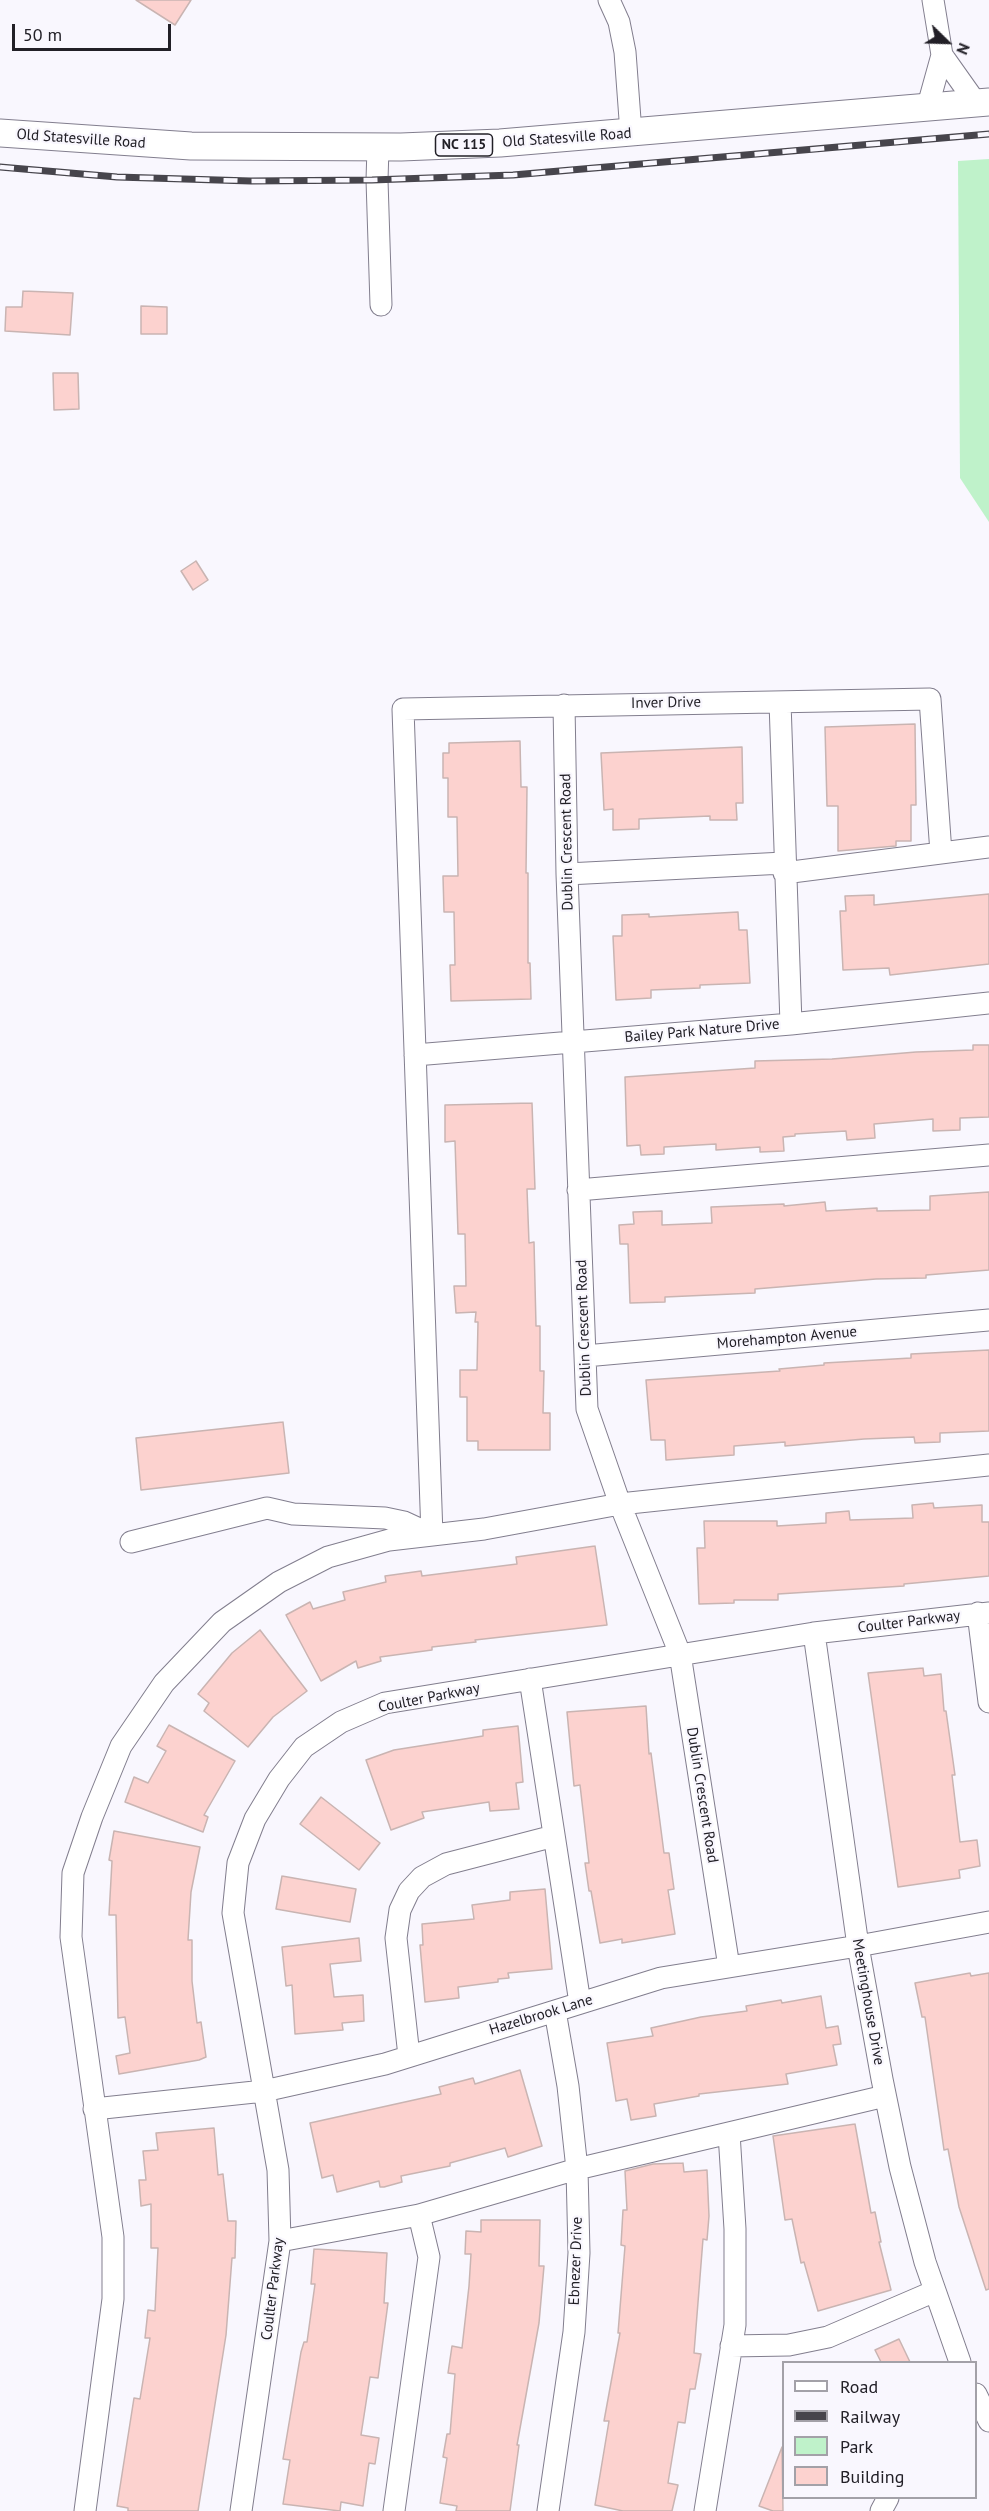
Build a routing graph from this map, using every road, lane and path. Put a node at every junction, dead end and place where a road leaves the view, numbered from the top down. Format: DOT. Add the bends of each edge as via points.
graph roads {
  1 [pos="609,0"];
  2 [pos="933,0"];
  3 [pos="942,55"];
  4 [pos="982,103"];
  5 [pos="927,109"];
  6 [pos="0,133"];
  7 [pos="631,133"];
  8 [pos="378,148"];
  9 [pos="381,305"];
  10 [pos="780,702"];
  11 [pos="564,705"];
  12 [pos="989,847"];
  13 [pos="941,853"];
  14 [pos="784,868"];
  15 [pos="567,874"];
  16 [pos="989,1003"];
  17 [pos="791,1024"];
  18 [pos="575,1042"];
  19 [pos="415,1055"];
  20 [pos="989,1155"];
  21 [pos="578,1190"];
  22 [pos="989,1320"];
  23 [pos="585,1356"];
  24 [pos="989,1465"];
  25 [pos="620,1504"];
  26 [pos="432,1535"];
  27 [pos="131,1542"];
  28 [pos="983,1613"];
  29 [pos="814,1634"];
  30 [pos="680,1654"];
  31 [pos="530,1679"];
  32 [pos="989,1701"];
  33 [pos="554,1836"];
  34 [pos="989,1922"];
  35 [pos="858,1946"];
  36 [pos="729,1967"];
  37 [pos="580,2003"];
  38 [pos="555,2011"];
  39 [pos="409,2056"];
  40 [pos="264,2091"];
  41 [pos="885,2096"];
  42 [pos="94,2109"];
  43 [pos="729,2133"];
  44 [pos="577,2169"];
  45 [pos="419,2215"];
  46 [pos="280,2241"];
  47 [pos="935,2291"];
  48 [pos="731,2346"];
  49 [pos="960,2361"];
  50 [pos="977,2400"];
  51 [pos="984,2421"];
  52 [pos="85,2511"];
  53 [pos="241,2511"];
  54 [pos="394,2511"];
  55 [pos="548,2511"];
  56 [pos="705,2511"];
  1 -- 7 [label="street" via="619,22 625,52"];
  2 -- 3 [label="street"];
  3 -- 4 [label="street"];
  3 -- 5 [label="street"];
  4 -- 5 [label="main road, Old Statesville Road / NC 115"];
  5 -- 7 [label="main road, Old Statesville Road / NC 115"];
  6 -- 8 [label="main road, Old Statesville Road / NC 115" via="191,146"];
  7 -- 8 [label="main road, Old Statesville Road / NC 115"];
  8 -- 9 [label="street"];
  10 -- 11 [label="street, Inver Drive"];
  10 -- 13 [label="street, Inver Drive" via="930,699"];
  10 -- 14 [label="street"];
  11 -- 15 [label="street, Dublin Crescent Road"];
  11 -- 19 [label="street, Inver Drive" via="403,709"];
  12 -- 13 [label="street"];
  13 -- 14 [label="street"];
  14 -- 15 [label="street"];
  14 -- 17 [label="street"];
  15 -- 18 [label="street, Dublin Crescent Road"];
  16 -- 17 [label="street, Bailey Park Nature Drive"];
  17 -- 18 [label="street, Bailey Park Nature Drive"];
  18 -- 19 [label="street, Bailey Park Nature Drive"];
  18 -- 21 [label="street, Dublin Crescent Road"];
  19 -- 26 [label="street"];
  20 -- 21 [label="street"];
  21 -- 23 [label="street, Dublin Crescent Road"];
  22 -- 23 [label="street, Morehampton Avenue"];
  23 -- 25 [label="street, Dublin Crescent Road" via="587,1409"];
  24 -- 25 [label="street"];
  25 -- 26 [label="street"];
  25 -- 30 [label="street, Dublin Crescent Road"];
  26 -- 27 [label="street" via="386,1518 293,1514 267,1508"];
  26 -- 42 [label="street" via="389,1540 328,1557 279,1582 222,1622 164,1683 121,1746 73,1873 71,1937"];
  28 -- 29 [label="street, Coulter Parkway"];
  28 -- 32 [label="street"];
  29 -- 30 [label="street, Coulter Parkway"];
  29 -- 35 [label="street, Meetinghouse Drive"];
  30 -- 31 [label="street, Coulter Parkway"];
  30 -- 36 [label="street, Dublin Crescent Road"];
  31 -- 33 [label="street"];
  31 -- 40 [label="street, Coulter Parkway" via="385,1703 341,1722 304,1747 279,1779 255,1819 238,1863 233,1913"];
  33 -- 37 [label="street"];
  33 -- 39 [label="street" via="446,1864 422,1877 410,1891 400,1910 396,1938"];
  34 -- 35 [label="street, Hazelbrook Lane"];
  35 -- 36 [label="street, Hazelbrook Lane"];
  35 -- 41 [label="street, Meetinghouse Drive"];
  36 -- 37 [label="street, Hazelbrook Lane" via="661,1978"];
  37 -- 38 [label="street, Hazelbrook Lane"];
  38 -- 39 [label="street, Hazelbrook Lane"];
  38 -- 44 [label="street, Ebnezer Drive"];
  39 -- 40 [label="street, Hazelbrook Lane"];
  40 -- 42 [label="street, Hazelbrook Lane"];
  40 -- 46 [label="street, Coulter Parkway" via="278,2170"];
  41 -- 43 [label="street"];
  41 -- 47 [label="street, Meetinghouse Drive"];
  42 -- 52 [label="street" via="112,2237 113,2299"];
  43 -- 44 [label="street"];
  43 -- 48 [label="street" via="735,2241 735,2325"];
  44 -- 45 [label="street"];
  44 -- 55 [label="street, Ebnezer Drive" via="579,2253 574,2332"];
  45 -- 46 [label="street"];
  45 -- 54 [label="street" via="429,2257"];
  46 -- 53 [label="street, Coulter Parkway"];
  47 -- 48 [label="street" via="828,2337 789,2345"];
  47 -- 49 [label="street, Meetinghouse Drive"];
  48 -- 56 [label="street"];
  50 -- 51 [label="street"];
}
